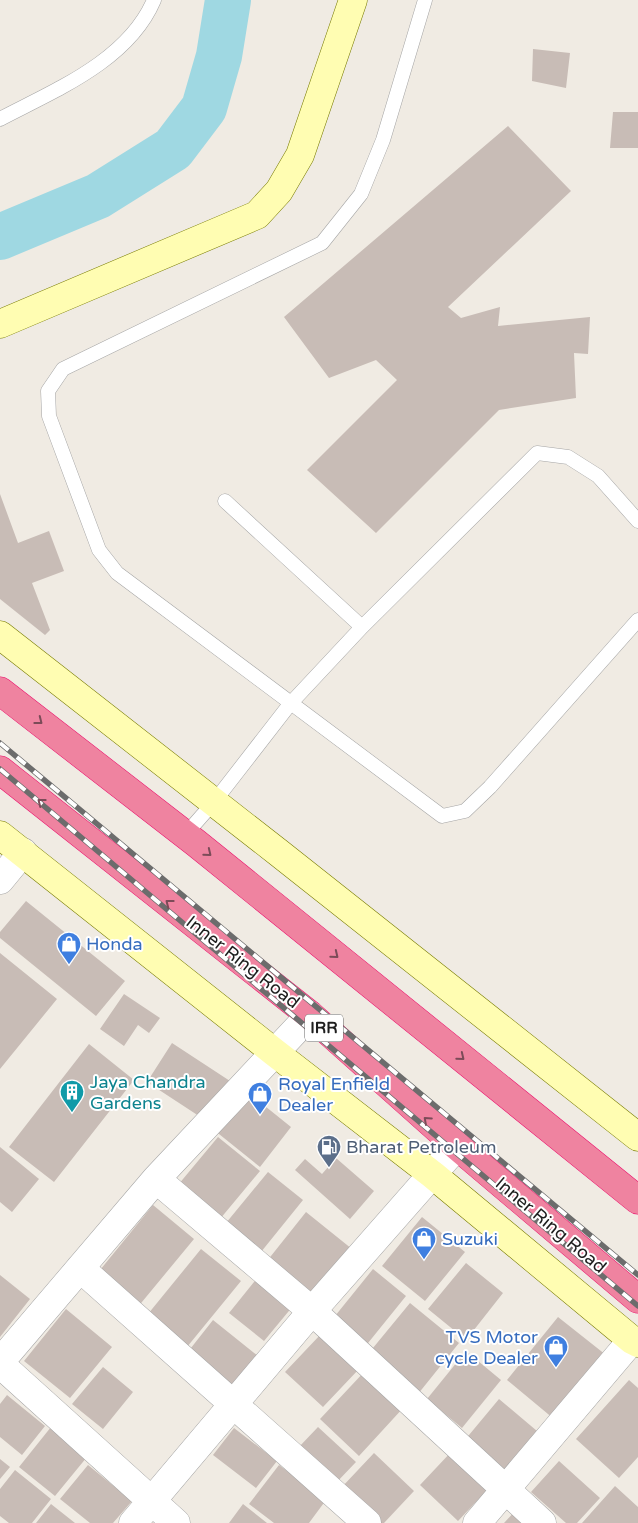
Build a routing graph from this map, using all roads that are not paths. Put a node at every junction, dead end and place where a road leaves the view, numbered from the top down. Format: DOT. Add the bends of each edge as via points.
graph roads {
  1 [pos="154,0"];
  2 [pos="353,0"];
  3 [pos="425,0"];
  4 [pos="0,119"];
  5 [pos="0,324"];
  6 [pos="225,501"];
  7 [pos="638,521"];
  8 [pos="638,620"];
  9 [pos="362,627"];
  10 [pos="0,635"];
  11 [pos="0,691"];
  12 [pos="290,704"];
  13 [pos="0,770"];
  14 [pos="214,802"];
  15 [pos="185,834"];
  16 [pos="0,835"];
  17 [pos="23,852"];
  18 [pos="0,880"];
  19 [pos="310,1015"];
  20 [pos="274,1052"];
  21 [pos="638,1137"];
  22 [pos="457,1146"];
  23 [pos="433,1174"];
  24 [pos="156,1179"];
  25 [pos="638,1200"];
  26 [pos="80,1268"];
  27 [pos="638,1299"];
  28 [pos="312,1311"];
  29 [pos="635,1342"];
  30 [pos="0,1363"];
  31 [pos="234,1404"];
  32 [pos="505,1490"];
  33 [pos="152,1500"];
  34 [pos="133,1523"];
  35 [pos="176,1523"];
  36 [pos="367,1523"];
  37 [pos="476,1523"];
  38 [pos="542,1523"];
  1 -- 4 [label="lane" via="137,28 111,55 80,77"];
  2 -- 5 [label="street" via="300,155 279,191 257,216"];
  3 -- 12 [label="lane" via="383,140 361,194 322,242 63,369 48,391 49,416 99,550 116,573"];
  6 -- 9 [label="lane"];
  7 -- 9 [label="lane" via="598,476 568,457 537,453"];
  8 -- 12 [label="lane" via="465,811 442,816"];
  9 -- 12 [label="lane"];
  10 -- 14 [label="street"];
  11 -- 15 [label="highway, one-way"];
  12 -- 14 [label="lane"];
  19 -- 13 [label="highway, Inner Ring Road / IRR, one-way"];
  14 -- 15 [label="lane"];
  14 -- 21 [label="street"];
  15 -- 25 [label="highway, one-way"];
  16 -- 17 [label="street"];
  17 -- 18 [label="street"];
  17 -- 20 [label="street"];
  19 -- 20 [label="street"];
  22 -- 19 [label="highway, Inner Ring Road / IRR, one-way"];
  20 -- 23 [label="street"];
  20 -- 24 [label="street"];
  22 -- 23 [label="street"];
  22 -- 27 [label="highway, Inner Ring Road / IRR"];
  23 -- 28 [label="street"];
  23 -- 29 [label="street"];
  24 -- 26 [label="street"];
  24 -- 28 [label="street"];
  26 -- 30 [label="street"];
  26 -- 31 [label="street"];
  28 -- 31 [label="street"];
  28 -- 32 [label="street"];
  29 -- 32 [label="street"];
  30 -- 33 [label="street"];
  31 -- 33 [label="street"];
  31 -- 36 [label="street"];
  32 -- 37 [label="street"];
  32 -- 38 [label="street"];
  33 -- 34 [label="street"];
  33 -- 35 [label="street"];
}
